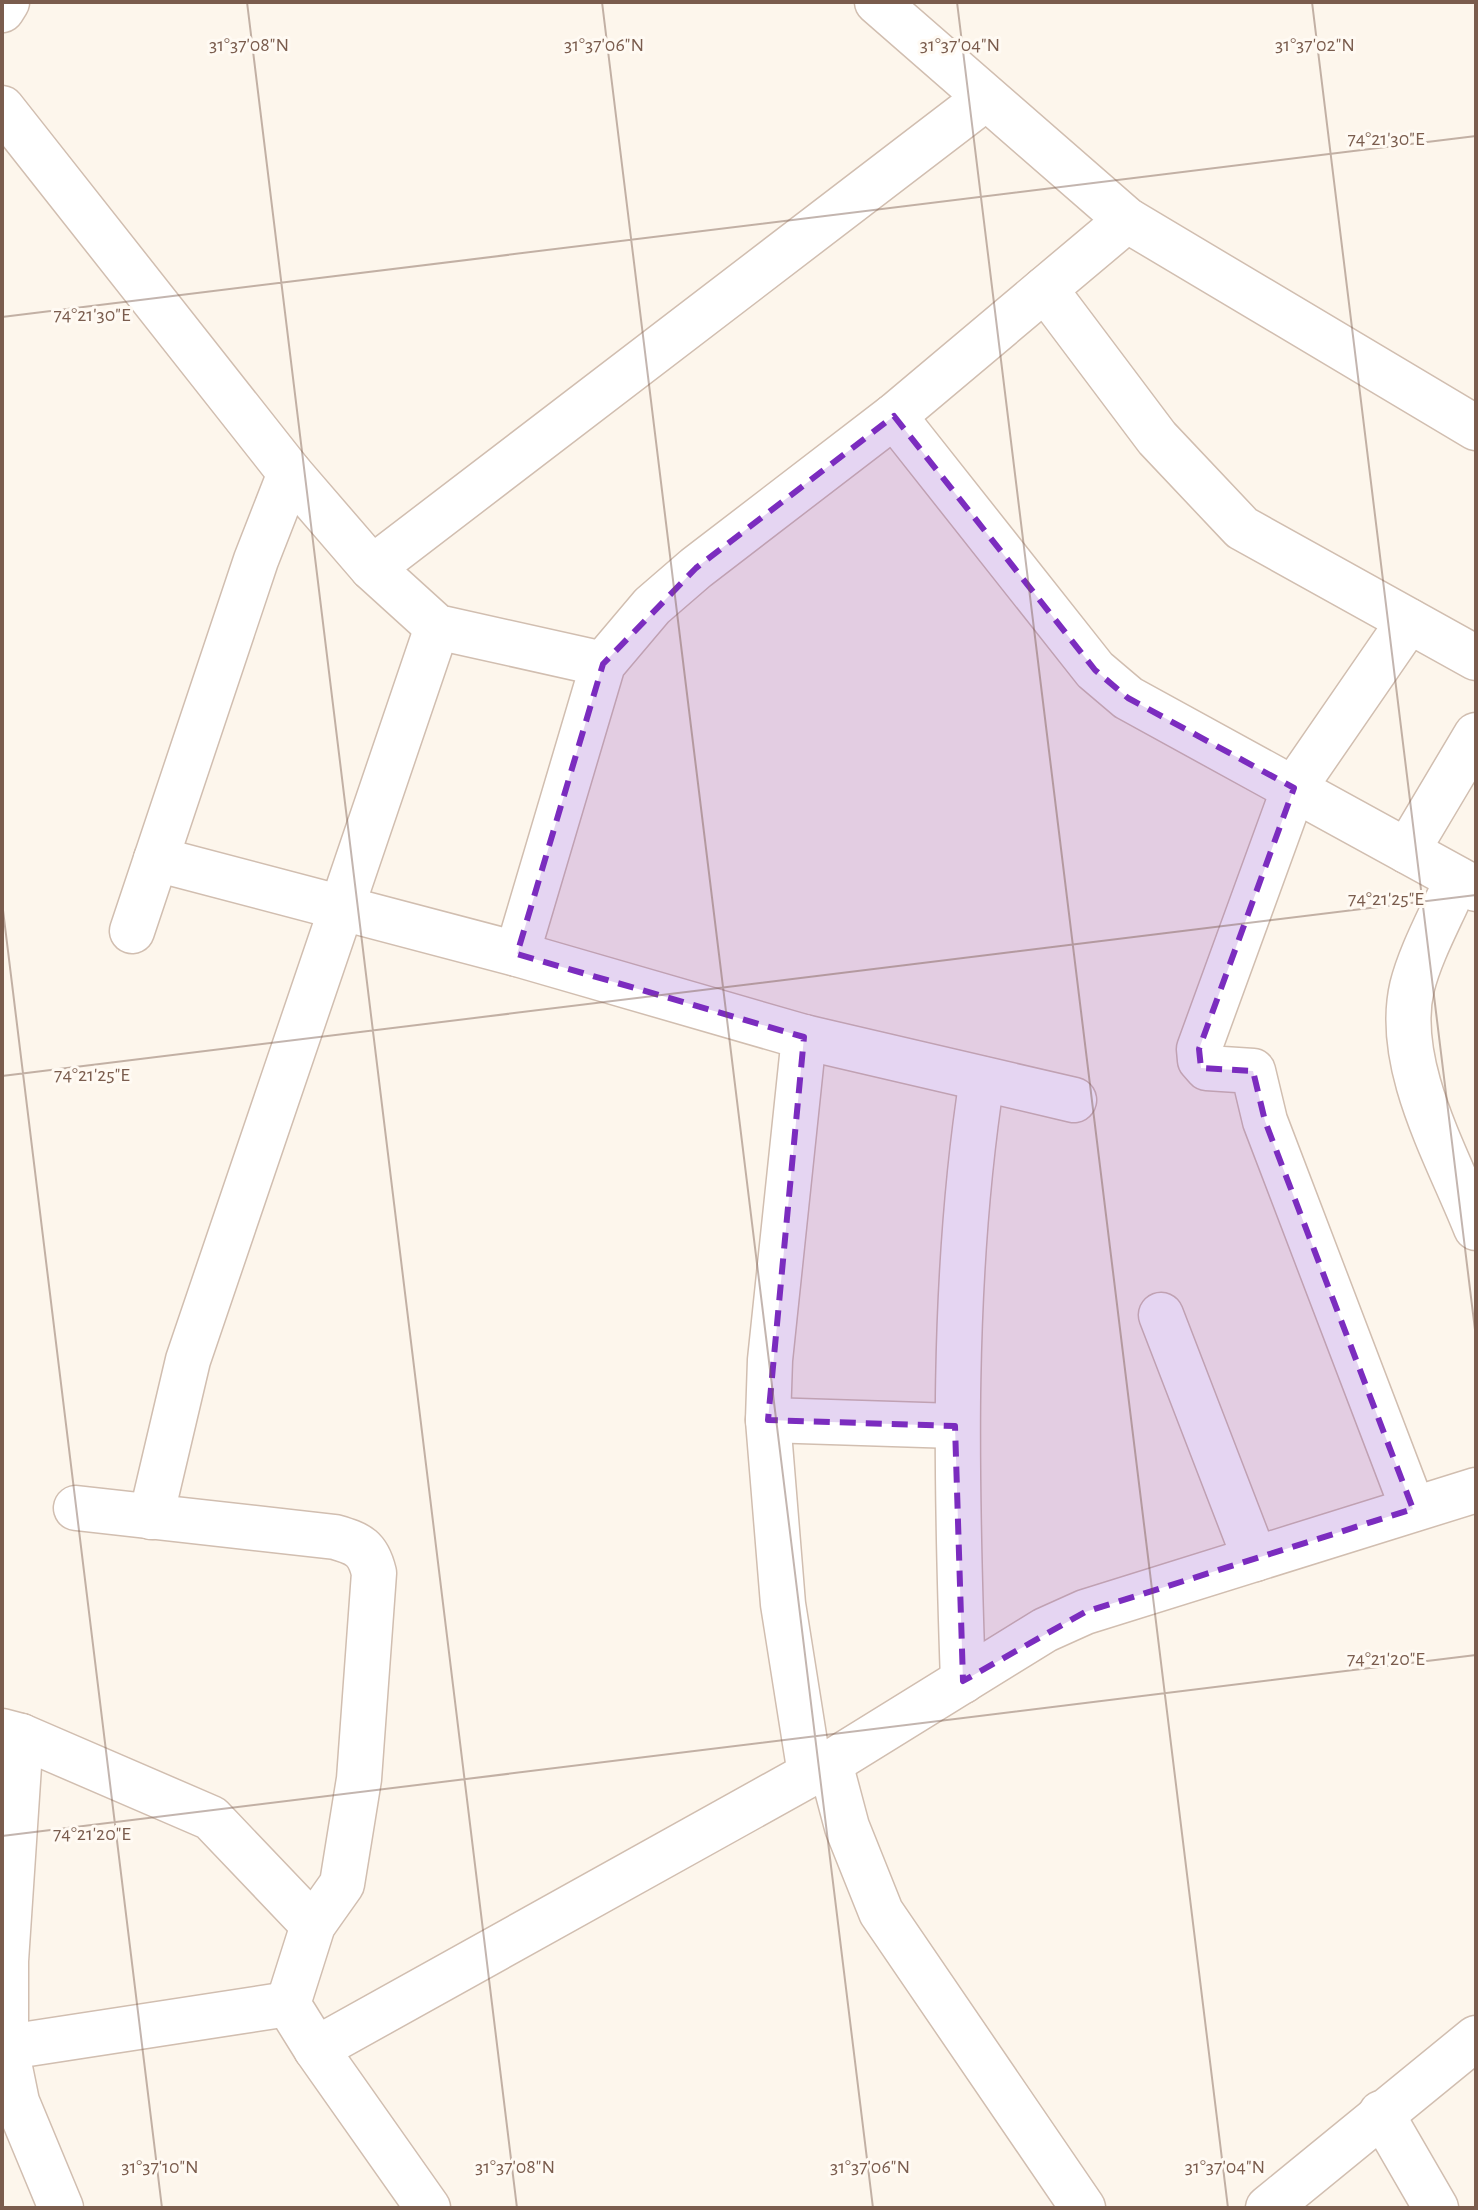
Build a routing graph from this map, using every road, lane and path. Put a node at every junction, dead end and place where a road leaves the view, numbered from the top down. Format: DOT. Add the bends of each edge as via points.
graph roads {
  1 [pos="7,2"];
  2 [pos="877,2"];
  3 [pos="2,10"];
  4 [pos="986,98"];
  5 [pos="2,108"];
  6 [pos="1127,220"];
  7 [pos="1045,289"];
  8 [pos="894,416"];
  9 [pos="1476,428"];
  10 [pos="290,473"];
  11 [pos="372,568"];
  12 [pos="1409,621"];
  13 [pos="437,627"];
  14 [pos="1476,658"];
  15 [pos="603,664"];
  16 [pos="1476,735"];
  17 [pos="1294,788"];
  18 [pos="1407,851"];
  19 [pos="156,859"];
  20 [pos="1467,884"];
  21 [pos="341,909"];
  22 [pos="132,931"];
  23 [pos="517,954"];
  24 [pos="804,1037"];
  25 [pos="982,1079"];
  26 [pos="1074,1100"];
  27 [pos="1476,1228"];
  28 [pos="1161,1315"];
  29 [pos="768,1420"];
  30 [pos="955,1426"];
  31 [pos="1476,1490"];
  32 [pos="76,1508"];
  33 [pos="1413,1509"];
  34 [pos="151,1517"];
  35 [pos="1255,1559"];
  36 [pos="963,1681"];
  37 [pos="12,1733"];
  38 [pos="820,1768"];
  39 [pos="313,1925"];
  40 [pos="288,2004"];
  41 [pos="1476,2038"];
  42 [pos="4,2048"];
  43 [pos="316,2049"];
  44 [pos="1381,2113"];
  45 [pos="61,2208"];
  46 [pos="428,2208"];
  47 [pos="1083,2208"];
  48 [pos="1268,2208"];
  49 [pos="1436,2208"];
  1 -- 3 [label="street"];
  2 -- 4 [label="street"];
  4 -- 6 [label="street"];
  4 -- 11 [label="street"];
  5 -- 10 [label="street"];
  6 -- 7 [label="street"];
  6 -- 9 [label="street"];
  7 -- 8 [label="street"];
  7 -- 12 [label="street" via="1157,438 1242,528"];
  8 -- 15 [label="street" via="696,568 652,606"];
  8 -- 17 [label="street" via="1095,670 1128,698"];
  10 -- 11 [label="street"];
  10 -- 19 [label="street"];
  11 -- 13 [label="street"];
  12 -- 14 [label="street"];
  12 -- 17 [label="street"];
  13 -- 15 [label="street"];
  13 -- 21 [label="street"];
  15 -- 23 [label="street"];
  16 -- 18 [label="street"];
  17 -- 18 [label="street"];
  17 -- 33 [label="street" via="1199,1049 1200,1060 1207,1068 1253,1071 1265,1121"];
  18 -- 20 [label="street"];
  19 -- 21 [label="street"];
  19 -- 22 [label="street"];
  20 -- 27 [label="street" via="1412,986 1406,1031 1416,1077"];
  21 -- 23 [label="street"];
  21 -- 34 [label="street" via="188,1360"];
  23 -- 24 [label="street"];
  24 -- 25 [label="street"];
  24 -- 29 [label="street"];
  25 -- 26 [label="street"];
  25 -- 30 [label="street" via="972,1141"];
  28 -- 35 [label="street"];
  29 -- 30 [label="street"];
  29 -- 38 [label="street" via="783,1604"];
  30 -- 36 [label="street"];
  31 -- 33 [label="street"];
  32 -- 34 [label="street"];
  33 -- 35 [label="street"];
  34 -- 39 [label="street" via="335,1537 369,1553 374,1573 359,1779 342,1884"];
  35 -- 36 [label="street" via="1085,1612 1045,1630"];
  36 -- 38 [label="street"];
  37 -- 39 [label="street" via="211,1818"];
  37 -- 42 [label="street"];
  38 -- 43 [label="street"];
  38 -- 47 [label="street" via="881,1912"];
  39 -- 40 [label="street"];
  40 -- 42 [label="street"];
  40 -- 43 [label="street"];
  41 -- 44 [label="street"];
  42 -- 45 [label="street" via="17,2102"];
  43 -- 46 [label="street"];
  44 -- 48 [label="street"];
  44 -- 49 [label="street"];
}
